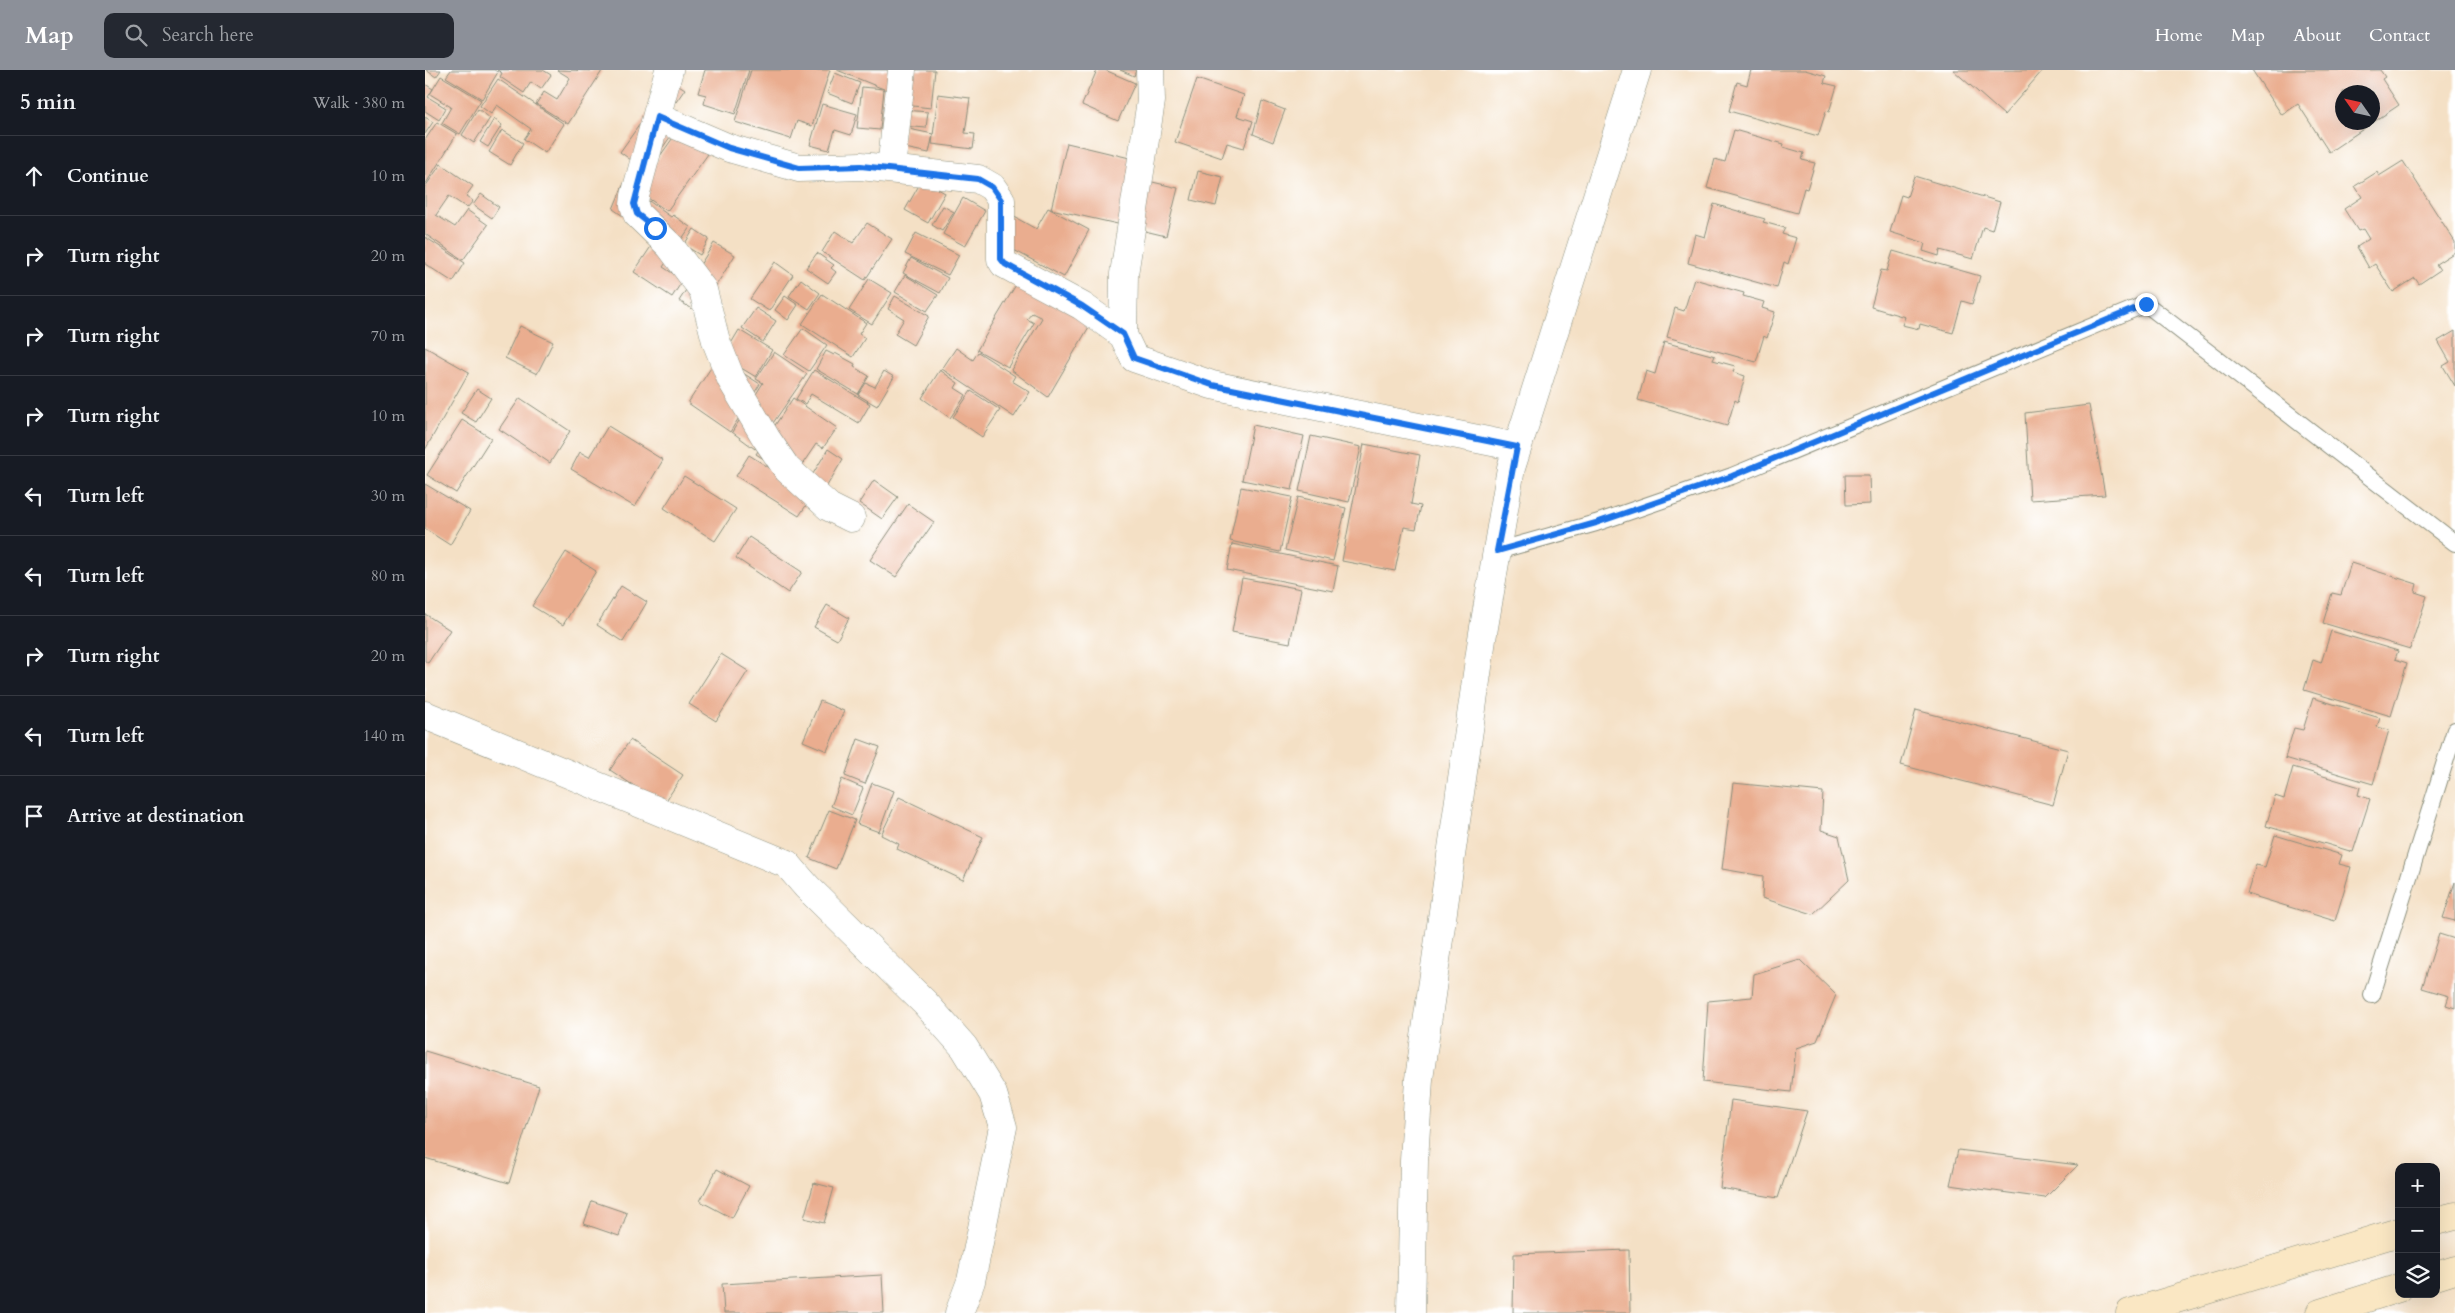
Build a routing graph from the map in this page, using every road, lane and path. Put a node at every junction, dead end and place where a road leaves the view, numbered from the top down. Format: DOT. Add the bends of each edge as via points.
graph roads {
  1 [pos="669,70"];
  2 [pos="902,70"];
  3 [pos="1150,70"];
  4 [pos="1637,70"];
  5 [pos="657,117"];
  6 [pos="891,169"];
  7 [pos="1123,334"];
  8 [pos="1517,447"];
  9 [pos="851,518"];
  10 [pos="2455,543"];
  11 [pos="1497,551"];
  12 [pos="425,715"];
  13 [pos="2455,730"];
  14 [pos="2372,994"];
  15 [pos="2455,1216"];
  16 [pos="2440,1220"];
  17 [pos="2395,1233"];
  18 [pos="2455,1270"];
  19 [pos="2440,1275"];
  20 [pos="2395,1289"];
  21 [pos="959,1313"];
  22 [pos="1411,1313"];
  23 [pos="2130,1313"];
  24 [pos="2320,1313"];
  1 -- 5 [label="street"];
  2 -- 6 [label="street"];
  3 -- 7 [label="street" via="1151,101 1125,274"];
  4 -- 8 [label="street"];
  5 -- 6 [label="street" via="729,148 799,168 861,166"];
  5 -- 9 [label="street" via="635,196 637,214 670,246 703,290 716,341 731,379 787,469 829,507"];
  6 -- 7 [label="street" via="978,179 992,187 1001,200 1001,259 1005,264 1082,306"];
  7 -- 8 [label="street" via="1134,358 1212,385"];
  8 -- 11 [label="street"];
  10 -- 11 [label="lane" via="2146,304 1732,476 1596,523"];
  11 -- 22 [label="street" via="1419,1079"];
  12 -- 21 [label="street" via="787,864 925,1003 964,1048 993,1094 1003,1127 971,1281"];
  13 -- 14 [label="lane"];
  15 -- 16 [label="main road"];
  17 -- 23 [label="main road"];
  18 -- 19 [label="main road"];
  20 -- 24 [label="main road"];
}
